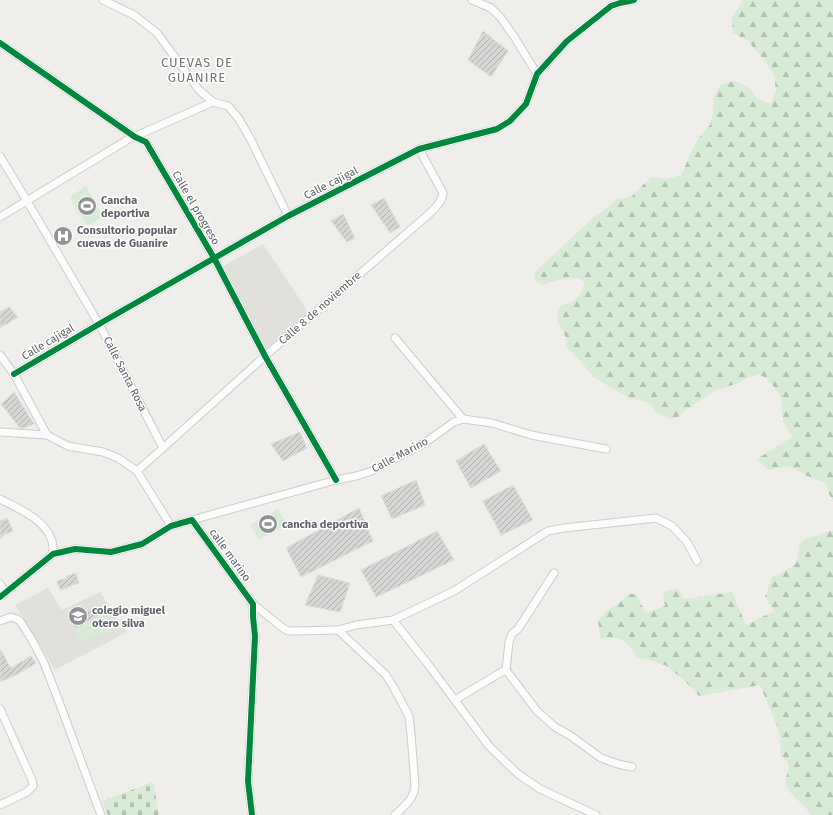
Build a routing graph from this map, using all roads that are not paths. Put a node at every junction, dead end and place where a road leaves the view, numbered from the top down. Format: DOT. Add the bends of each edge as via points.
graph roads {
  1 [pos="103,0"];
  2 [pos="472,0"];
  3 [pos="634,0"];
  4 [pos="0,43"];
  5 [pos="537,74"];
  6 [pos="213,102"];
  7 [pos="135,137"];
  8 [pos="419,149"];
  9 [pos="0,156"];
  10 [pos="27,201"];
  11 [pos="288,216"];
  12 [pos="0,217"];
  13 [pos="214,258"];
  14 [pos="99,324"];
  15 [pos="395,338"];
  16 [pos="0,355"];
  17 [pos="265,356"];
  18 [pos="14,374"];
  19 [pos="463,419"];
  20 [pos="0,432"];
  21 [pos="47,435"];
  22 [pos="163,448"];
  23 [pos="606,449"];
  24 [pos="137,471"];
  25 [pos="336,480"];
  26 [pos="0,499"];
  27 [pos="192,520"];
  28 [pos="171,526"];
  29 [pos="53,554"];
  30 [pos="697,561"];
  31 [pos="554,573"];
  32 [pos="0,584"];
  33 [pos="3,595"];
  34 [pos="253,604"];
  35 [pos="393,620"];
  36 [pos="0,621"];
  37 [pos="338,630"];
  38 [pos="506,670"];
  39 [pos="455,700"];
  40 [pos="0,710"];
  41 [pos="632,767"];
  42 [pos="0,805"];
  43 [pos="101,815"];
  44 [pos="252,815"];
  45 [pos="395,815"];
  46 [pos="596,815"];
  1 -- 6 [label="street" via="134,15 157,33 199,90"];
  2 -- 5 [label="street" via="491,8 501,18"];
  3 -- 5 [label="street, Calle cajigal" via="611,6 567,41"];
  4 -- 7 [label="street, Calle el progreso"];
  5 -- 8 [label="street, Calle cajigal" via="526,104 510,121 497,129"];
  6 -- 7 [label="street"];
  6 -- 11 [label="street" via="228,106 239,119"];
  7 -- 10 [label="street"];
  7 -- 13 [label="street, Calle el progreso" via="146,142"];
  8 -- 11 [label="street, Calle cajigal"];
  8 -- 17 [label="street, Calle 8 de noviembre" via="443,193 439,204"];
  9 -- 10 [label="street, Calle Santa Rosa"];
  10 -- 12 [label="street"];
  10 -- 14 [label="street, Calle Santa Rosa"];
  11 -- 13 [label="street, Calle cajigal"];
  13 -- 14 [label="street, Calle cajigal"];
  13 -- 17 [label="street, Calle el progreso"];
  14 -- 18 [label="street, Calle cajigal"];
  14 -- 22 [label="street, Calle Santa Rosa"];
  15 -- 19 [label="street"];
  16 -- 18 [label="street"];
  17 -- 22 [label="street, Calle 8 de noviembre"];
  17 -- 25 [label="street, Calle el progreso"];
  18 -- 21 [label="street"];
  19 -- 23 [label="street" via="492,423 531,435"];
  19 -- 25 [label="street, Calle Marino" via="372,471"];
  20 -- 21 [label="street"];
  21 -- 24 [label="street" via="68,446 104,452"];
  22 -- 24 [label="street, Calle 8 de noviembre"];
  24 -- 28 [label="street"];
  25 -- 27 [label="street, Calle Marino"];
  26 -- 29 [label="street" via="24,511 47,530 52,541"];
  27 -- 28 [label="street"];
  27 -- 34 [label="street, calle marino"];
  28 -- 29 [label="street" via="142,544 111,552 75,549"];
  29 -- 33 [label="street"];
  30 -- 35 [label="street, calle marino" via="686,542 672,526 656,518 564,528 548,532 454,590"];
  31 -- 38 [label="street" via="518,629 512,634"];
  32 -- 33 [label="street"];
  34 -- 37 [label="street, calle marino" via="283,628 294,632"];
  34 -- 44 [label="street" via="255,636 248,781"];
  35 -- 37 [label="street, calle marino"];
  35 -- 39 [label="street"];
  36 -- 43 [label="street" via="11,617 20,621 44,663"];
  37 -- 45 [label="street" via="386,675 409,716 415,793"];
  38 -- 39 [label="street"];
  38 -- 41 [label="street" via="536,711 555,727 601,758"];
  39 -- 46 [label="street" via="489,746 518,774 540,788"];
  40 -- 42 [label="street" via="32,780 32,786 27,792"];
}
